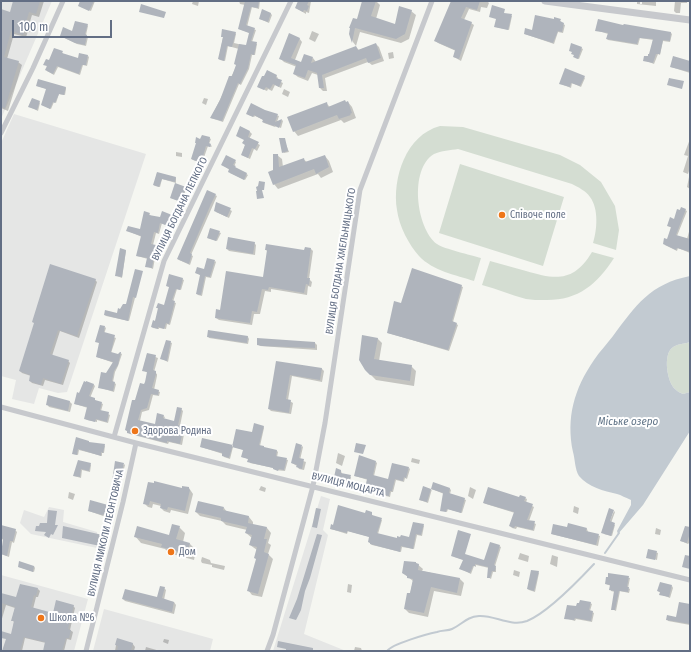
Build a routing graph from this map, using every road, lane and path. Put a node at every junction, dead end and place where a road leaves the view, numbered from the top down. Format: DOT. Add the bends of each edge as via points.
graph roads {
  1 [pos="63,1"];
  2 [pos="291,1"];
  3 [pos="432,1"];
  4 [pos="545,1"];
  5 [pos="690,20"];
  6 [pos="1,133"];
  7 [pos="1,407"];
  8 [pos="114,437"];
  9 [pos="136,443"];
  10 [pos="313,486"];
  11 [pos="690,580"];
  12 [pos="86,651"];
  13 [pos="267,651"];
  1 -- 6 [label="street"];
  2 -- 8 [label="street, ВУЛИЦЯ БОГДАНА ЛЕПКОГО" via="164,261"];
  3 -- 10 [label="street, ВУЛИЦЯ БОГДАНА ХМЕЛЬНИЦЬКОГО" via="360,190"];
  4 -- 5 [label="street"];
  7 -- 8 [label="street, ВУЛИЦЯ МОЦАРТА"];
  8 -- 9 [label="street, ВУЛИЦЯ МОЦАРТА"];
  9 -- 10 [label="street, ВУЛИЦЯ МОЦАРТА"];
  9 -- 12 [label="street, ВУЛИЦЯ МИКОЛИ ЛЕОНТОВИЧА"];
  10 -- 11 [label="street, ВУЛИЦЯ МОЦАРТА"];
  10 -- 13 [label="street"];
}
